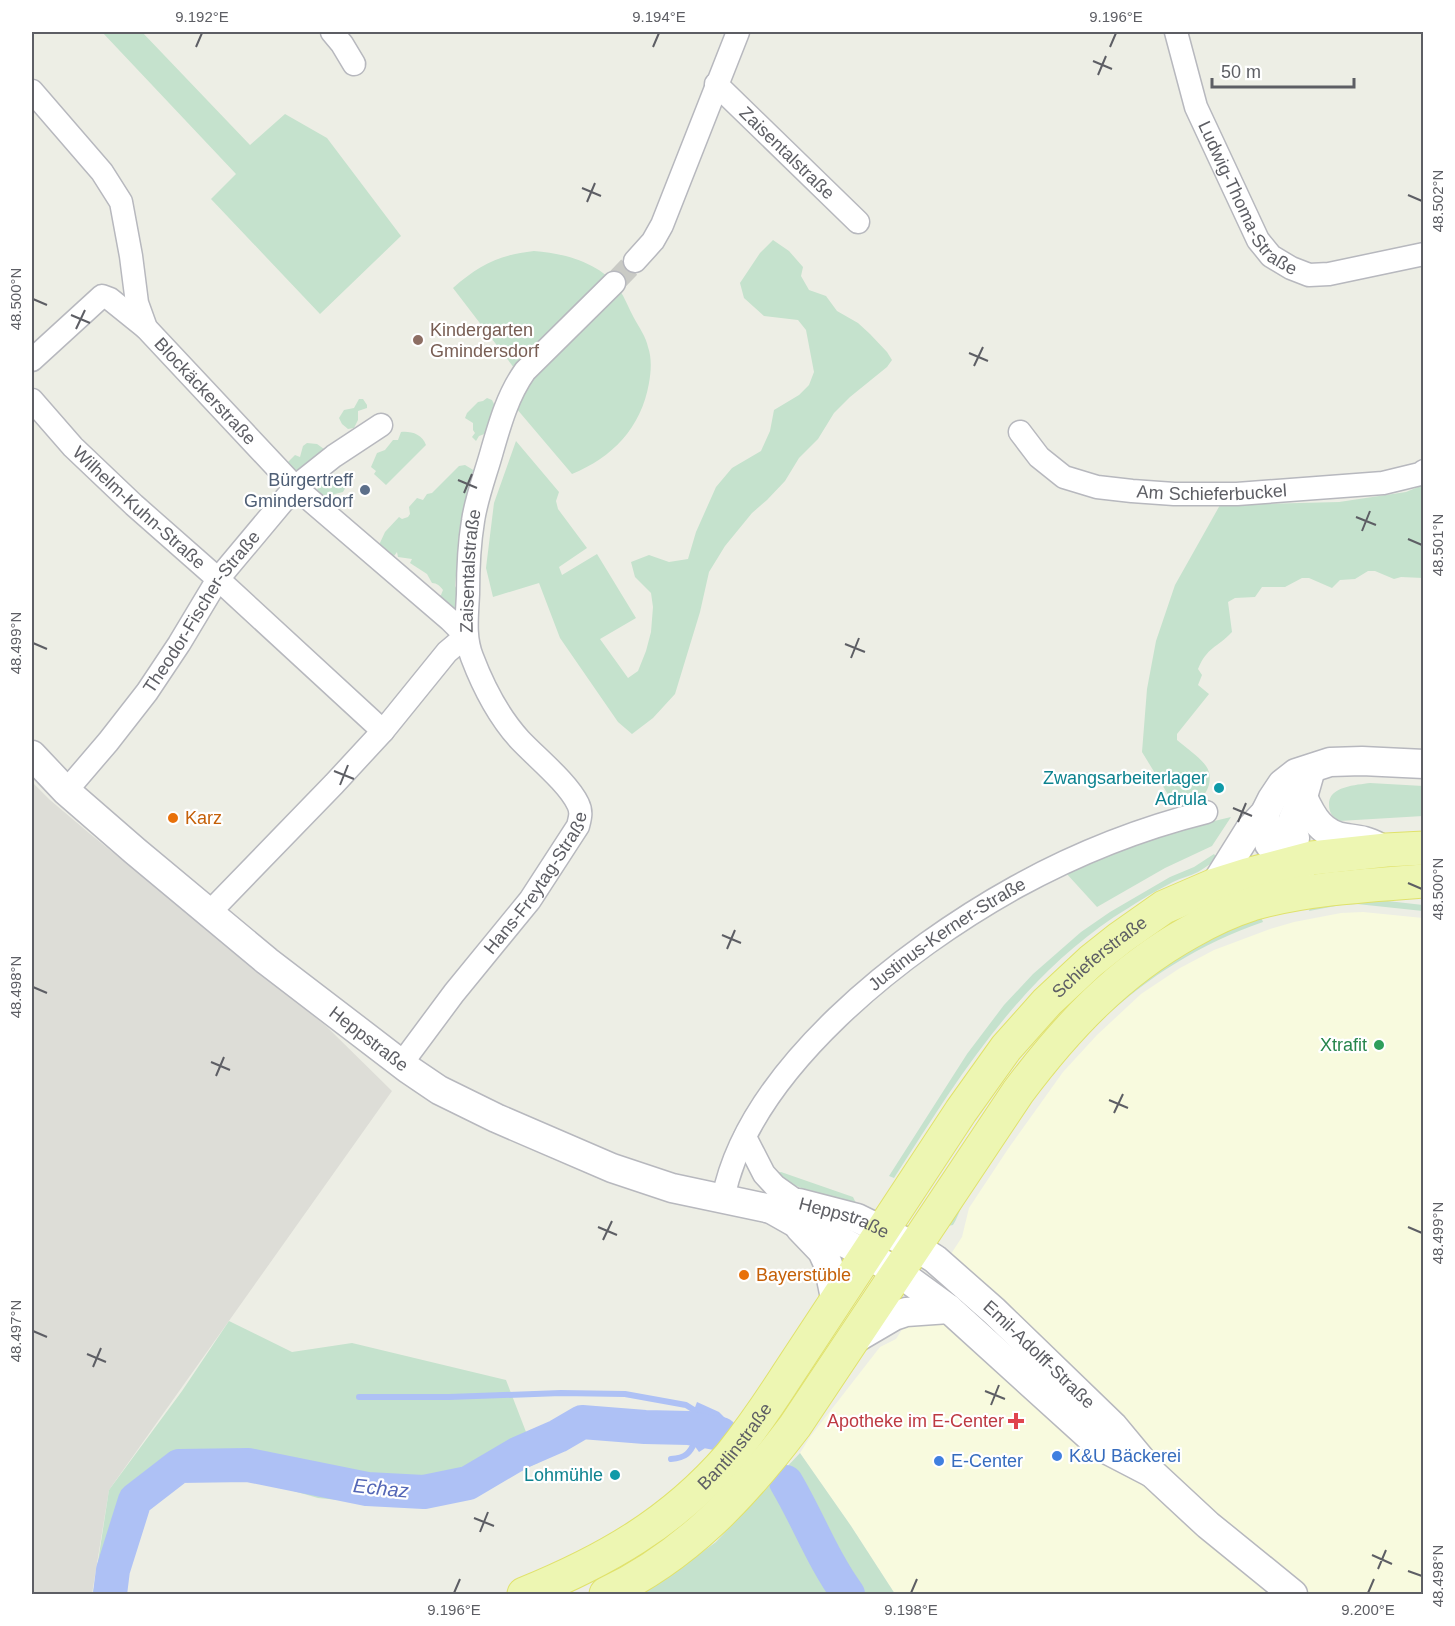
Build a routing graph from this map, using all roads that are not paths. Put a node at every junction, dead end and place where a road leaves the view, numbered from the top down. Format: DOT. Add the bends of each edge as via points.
graph roads {
  1 [pos="332,32"];
  2 [pos="738,32"];
  3 [pos="1176,32"];
  4 [pos="354,64"];
  5 [pos="716,84"];
  6 [pos="32,92"];
  7 [pos="858,222"];
  8 [pos="1424,254"];
  9 [pos="635,261"];
  10 [pos="614,283"];
  11 [pos="146,328"];
  12 [pos="32,360"];
  13 [pos="32,400"];
  14 [pos="381,425"];
  15 [pos="1020,432"];
  16 [pos="1424,471"];
  17 [pos="295,487"];
  18 [pos="218,579"];
  19 [pos="466,636"];
  20 [pos="383,731"];
  21 [pos="32,755"];
  22 [pos="1424,764"];
  23 [pos="1311,769"];
  24 [pos="66,791"];
  25 [pos="1303,797"];
  26 [pos="1206,812"];
  27 [pos="1265,813"];
  28 [pos="1424,848"];
  29 [pos="1386,850"];
  30 [pos="1289,864"];
  31 [pos="1424,881"];
  32 [pos="1215,885"];
  33 [pos="1331,890"];
  34 [pos="1263,902"];
  35 [pos="209,913"];
  36 [pos="402,1064"];
  37 [pos="745,1137"];
  38 [pos="926,1163"];
  39 [pos="956,1184"];
  40 [pos="723,1199"];
  41 [pos="788,1212"];
  42 [pos="875,1242"];
  43 [pos="907,1259"];
  44 [pos="963,1282"];
  45 [pos="836,1303"];
  46 [pos="949,1309"];
  47 [pos="853,1340"];
  48 [pos="1152,1473"];
  49 [pos="524,1594"];
  50 [pos="606,1594"];
  51 [pos="1293,1594"];
  1 -- 4 [label="street"];
  2 -- 5 [label="street"];
  3 -- 8 [label="street, Ludwig-Thoma-Straße" via="1196,107 1258,240 1271,256 1309,275"];
  5 -- 7 [label="street, Zaisentalstraße"];
  5 -- 9 [label="street" via="662,225"];
  6 -- 11 [label="street, Blockäckerstraße" via="102,172 121,202 137,303"];
  10 -- 19 [label="street, Zaisentalstraße" via="525,371 502,416 473,519"];
  11 -- 12 [label="street" via="102,296"];
  11 -- 17 [label="street, Blockäckerstraße"];
  13 -- 18 [label="street, Wilhelm-Kuhn-Straße" via="73,447 134,506"];
  14 -- 17 [label="street, Theodor-Fischer-Straße"];
  15 -- 16 [label="street, Am Schieferbuckel" via="1038,457 1064,477 1132,492 1248,493 1383,483"];
  17 -- 18 [label="street, Theodor-Fischer-Straße"];
  17 -- 19 [label="street, Blockäckerstraße"];
  18 -- 20 [label="street, Wilhelm-Kuhn-Straße"];
  18 -- 24 [label="street, Theodor-Fischer-Straße" via="147,693"];
  19 -- 20 [label="street, Zaisentalstraße" via="447,652"];
  19 -- 36 [label="street, Hans-Freytag-Straße" via="501,713 574,797 581,816 530,900"];
  20 -- 35 [label="street, Zaisentalstraße"];
  21 -- 24 [label="street, Heppstraße"];
  22 -- 23 [label="street" via="1344,761"];
  23 -- 25 [label="street"];
  23 -- 27 [label="street" via="1296,773 1282,784"];
  24 -- 35 [label="street, Heppstraße"];
  25 -- 29 [label="street" via="1325,831 1364,840"];
  25 -- 30 [label="street" via="1293,819 1295,838"];
  26 -- 37 [label="street, Justinus-Kerner-Straße" via="1115,842 1051,870 998,898 923,947 858,998 815,1040 779,1082"];
  27 -- 30 [label="street" via="1269,844"];
  27 -- 32 [label="street" via="1250,829"];
  28 -- 29 [label="main road, Schieferstraße"];
  29 -- 30 [label="main road, Schieferstraße"];
  30 -- 32 [label="main road, Schieferstraße"];
  30 -- 33 [label="street"];
  30 -- 34 [label="street"];
  31 -- 33 [label="main road, Schieferstraße"];
  32 -- 38 [label="main road, Schieferstraße" via="1164,907 1074,975 1006,1048"];
  33 -- 34 [label="main road, Schieferstraße"];
  34 -- 39 [label="main road, Schieferstraße" via="1212,919 1182,936 1152,954 1108,990 1068,1029 1039,1065"];
  35 -- 36 [label="street, Heppstraße"];
  36 -- 40 [label="street, Heppstraße" via="455,1099 570,1150 643,1179"];
  37 -- 40 [label="street, Justinus-Kerner-Straße" via="730,1169"];
  37 -- 41 [label="street"];
  38 -- 39 [label="main road"];
  38 -- 42 [label="main road, Schieferstraße"];
  39 -- 43 [label="main road, Schieferstraße"];
  40 -- 41 [label="street, Heppstraße"];
  41 -- 42 [label="street, Heppstraße" via="847,1244"];
  41 -- 45 [label="street" via="822,1251"];
  42 -- 43 [label="street, Heppstraße"];
  42 -- 45 [label="main road, Bantlinstraße"];
  43 -- 44 [label="street, Emil-Adolff-Straße" via="945,1266"];
  43 -- 46 [label="street, Emil-Adolff-Straße"];
  43 -- 47 [label="main road, Bantlinstraße"];
  44 -- 46 [label="street" via="949,1299"];
  44 -- 48 [label="street, Emil-Adolff-Straße" via="1113,1426"];
  45 -- 49 [label="main road, Bantlinstraße" via="752,1428 695,1492 618,1550"];
  46 -- 47 [label="street" via="906,1312"];
  46 -- 48 [label="street, Emil-Adolff-Straße" via="1100,1446"];
  47 -- 50 [label="main road, Bantlinstraße" via="795,1426 733,1502 668,1557"];
  48 -- 51 [label="street, Emil-Adolff-Straße"];
}
